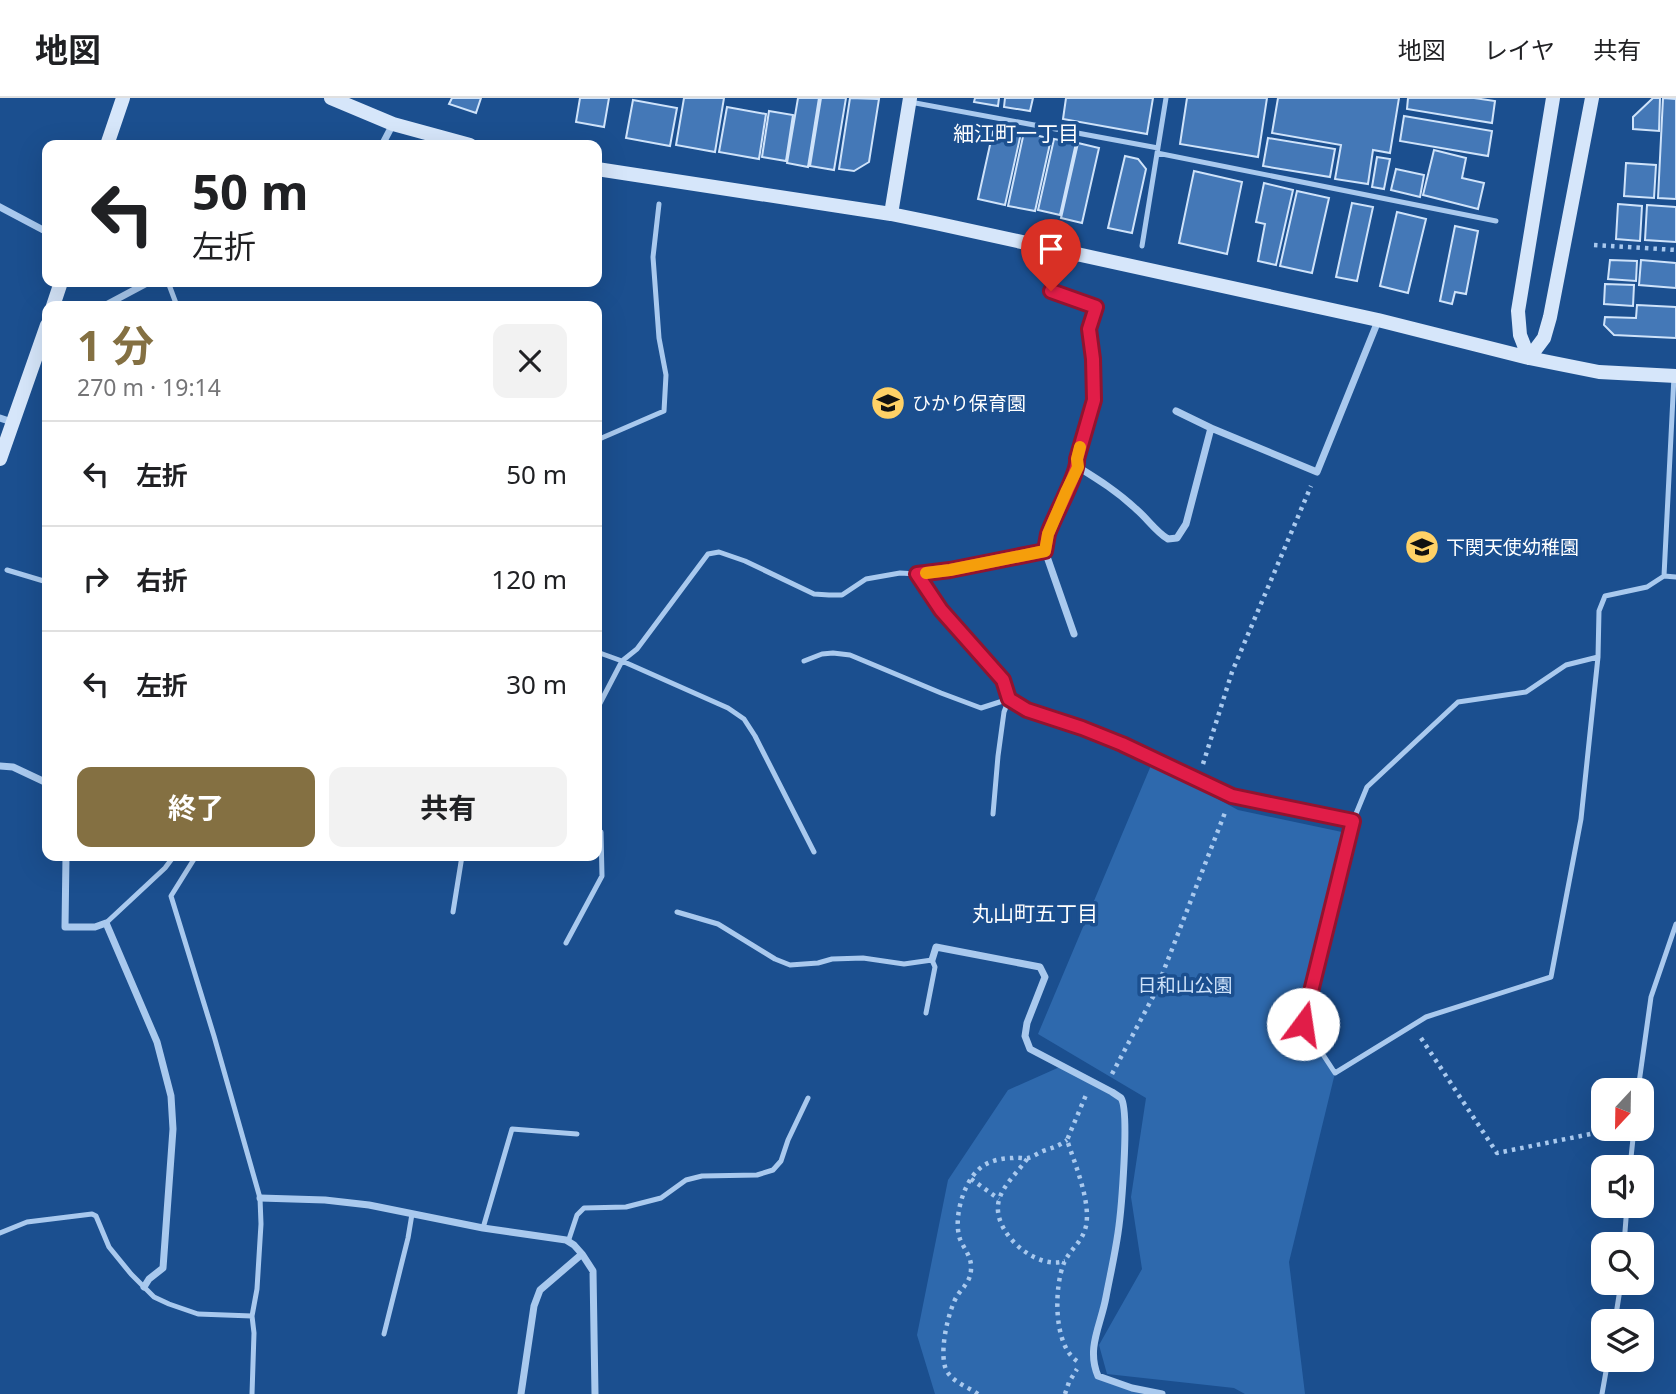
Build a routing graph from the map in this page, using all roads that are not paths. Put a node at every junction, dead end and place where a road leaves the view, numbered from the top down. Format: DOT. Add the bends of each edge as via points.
graph roads {
  1 [pos="122,98"];
  2 [pos="331,98"];
  3 [pos="1166,98"];
  4 [pos="1553,98"];
  5 [pos="1592,98"];
  6 [pos="910,100"];
  7 [pos="393,124"];
  8 [pos="109,140"];
  9 [pos="385,140"];
  10 [pos="452,140"];
  11 [pos="1158,151"];
  12 [pos="602,170"];
  13 [pos="659,204"];
  14 [pos="0,207"];
  15 [pos="891,214"];
  16 [pos="1496,221"];
  17 [pos="42,229"];
  18 [pos="1142,246"];
  19 [pos="140,287"];
  20 [pos="1051,291"];
  21 [pos="113,301"];
  22 [pos="1378,320"];
  23 [pos="42,341"];
  24 [pos="1529,358"];
  25 [pos="1675,376"];
  26 [pos="1175,411"];
  27 [pos="6,420"];
  28 [pos="1211,428"];
  29 [pos="602,438"];
  30 [pos="0,459"];
  31 [pos="1078,467"];
  32 [pos="1045,551"];
  33 [pos="7,570"];
  34 [pos="917,574"];
  35 [pos="1664,576"];
  36 [pos="1676,577"];
  37 [pos="42,580"];
  38 [pos="1074,634"];
  39 [pos="602,654"];
  40 [pos="1598,657"];
  41 [pos="622,661"];
  42 [pos="804,661"];
  43 [pos="602,699"];
  44 [pos="1009,699"];
  45 [pos="0,766"];
  46 [pos="42,781"];
  47 [pos="993,814"];
  48 [pos="1353,821"];
  49 [pos="814,852"];
  50 [pos="66,861"];
  51 [pos="170,861"];
  52 [pos="193,861"];
  53 [pos="461,861"];
  54 [pos="602,861"];
  55 [pos="453,912"];
  56 [pos="677,912"];
  57 [pos="106,923"];
  58 [pos="1676,925"];
  59 [pos="566,943"];
  60 [pos="932,960"];
  61 [pos="926,1013"];
  62 [pos="1640,1078"];
  63 [pos="808,1098"];
  64 [pos="577,1134"];
  65 [pos="260,1198"];
  66 [pos="412,1214"];
  67 [pos="483,1228"];
  68 [pos="0,1233"];
  69 [pos="568,1242"];
  70 [pos="582,1254"];
  71 [pos="144,1287"];
  72 [pos="253,1316"];
  73 [pos="384,1334"];
  74 [pos="1606,1372"];
  75 [pos="252,1394"];
  76 [pos="521,1394"];
  77 [pos="595,1394"];
  78 [pos="1162,1394"];
  79 [pos="1602,1394"];
  1 -- 8 [label="street"];
  2 -- 7 [label="street"];
  3 -- 11 [label="lane"];
  4 -- 24 [label="street" via="1518,311 1520,335"];
  5 -- 24 [label="street" via="1550,317 1544,338"];
  6 -- 11 [label="lane"];
  6 -- 15 [label="street"];
  7 -- 9 [label="street"];
  7 -- 10 [label="street"];
  11 -- 16 [label="lane"];
  11 -- 18 [label="lane"];
  12 -- 15 [label="street"];
  13 -- 29 [label="lane" via="653,257 666,375 664,411"];
  14 -- 17 [label="street"];
  15 -- 22 [label="street"];
  19 -- 21 [label="street"];
  20 -- 31 [label="lane" via="1096,307 1089,329 1094,400"];
  22 -- 24 [label="street"];
  22 -- 28 [label="street" via="1317,472"];
  23 -- 27 [label="street"];
  24 -- 25 [label="street" via="1600,372"];
  25 -- 35 [label="lane"];
  26 -- 28 [label="street"];
  27 -- 30 [label="street"];
  28 -- 31 [label="street" via="1185,524 1177,538 1168,539 1158,532 1110,486"];
  31 -- 32 [label="street"];
  32 -- 34 [label="lane"];
  32 -- 38 [label="street"];
  33 -- 37 [label="lane"];
  34 -- 41 [label="lane" via="866,579 842,595 814,594 745,561 719,552 708,554 637,649"];
  34 -- 44 [label="lane" via="941,610 1003,680"];
  35 -- 36 [label="lane"];
  35 -- 40 [label="lane" via="1647,587 1605,596 1599,611"];
  39 -- 41 [label="lane"];
  40 -- 48 [label="lane" via="1566,665 1526,692 1458,702 1367,787"];
  40 -- 48 [label="lane" via="1581,819 1551,977 1426,1017 1335,1073 1303,1024"];
  41 -- 43 [label="lane"];
  41 -- 49 [label="lane" via="744,719"];
  42 -- 44 [label="lane" via="822,654 850,655 981,708"];
  44 -- 47 [label="lane"];
  44 -- 48 [label="lane" via="1027,710 1122,744 1232,796"];
  45 -- 46 [label="street"];
  50 -- 57 [label="street" via="65,927"];
  51 -- 57 [label="lane"];
  52 -- 65 [label="lane" via="171,896"];
  53 -- 55 [label="lane"];
  54 -- 59 [label="lane" via="602,876"];
  56 -- 60 [label="lane" via="718,924 790,965 832,959 904,964"];
  57 -- 71 [label="street" via="157,1042 171,1096 173,1129 163,1268"];
  58 -- 62 [label="lane" via="1651,997"];
  60 -- 61 [label="lane" via="935,967"];
  60 -- 78 [label="street" via="936,947 1041,967 1045,977 1025,1036 1030,1049 1122,1099 1119,1232 1093,1363 1098,1376"];
  63 -- 69 [label="lane" via="774,1170 757,1175 702,1175 661,1198 626,1207 584,1208"];
  64 -- 67 [label="lane" via="512,1129"];
  65 -- 66 [label="street" via="325,1200"];
  65 -- 72 [label="lane"];
  66 -- 67 [label="street"];
  66 -- 73 [label="lane"];
  67 -- 69 [label="street"];
  68 -- 71 [label="lane" via="27,1222 92,1214 109,1247"];
  69 -- 70 [label="street"];
  70 -- 76 [label="street" via="540,1290"];
  70 -- 77 [label="street" via="593,1271"];
  71 -- 72 [label="lane" via="154,1297 198,1314"];
  72 -- 75 [label="lane"];
  74 -- 79 [label="lane"];
}
